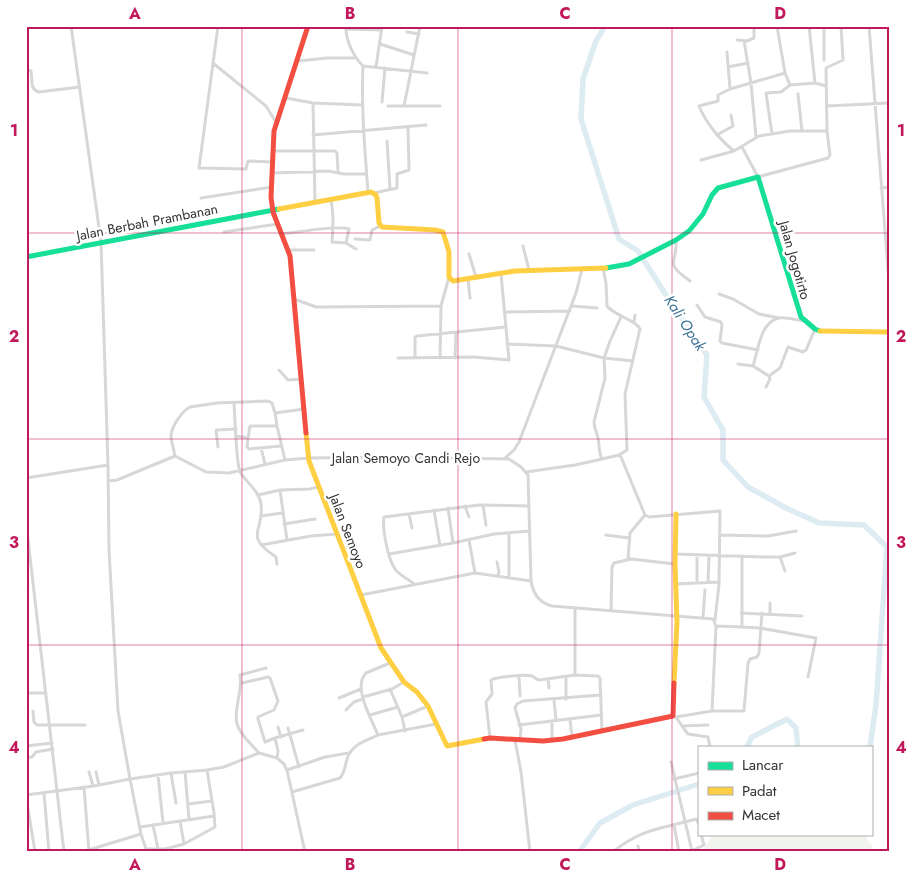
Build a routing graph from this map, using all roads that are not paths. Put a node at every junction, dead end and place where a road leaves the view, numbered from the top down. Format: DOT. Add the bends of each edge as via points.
graph roads {
  1 [pos="71,26"];
  2 [pos="218,26"];
  3 [pos="308,26"];
  4 [pos="420,26"];
  5 [pos="518,26"];
  6 [pos="528,26"];
  7 [pos="754,26"];
  8 [pos="777,26"];
  9 [pos="809,26"];
  10 [pos="824,26"];
  11 [pos="841,26"];
  12 [pos="870,26"];
  13 [pos="346,28"];
  14 [pos="382,28"];
  15 [pos="407,32"];
  16 [pos="419,34"];
  17 [pos="737,40"];
  18 [pos="744,41"];
  19 [pos="380,44"];
  20 [pos="727,52"];
  21 [pos="414,55"];
  22 [pos="356,58"];
  23 [pos="824,60"];
  24 [pos="298,61"];
  25 [pos="213,63"];
  26 [pos="748,63"];
  27 [pos="363,66"];
  28 [pos="376,67"];
  29 [pos="728,67"];
  30 [pos="384,68"];
  31 [pos="26,70"];
  32 [pos="411,72"];
  33 [pos="427,73"];
  34 [pos="785,73"];
  35 [pos="815,83"];
  36 [pos="751,84"];
  37 [pos="790,85"];
  38 [pos="826,86"];
  39 [pos="79,87"];
  40 [pos="730,89"];
  41 [pos="798,94"];
  42 [pos="286,98"];
  43 [pos="382,102"];
  44 [pos="313,103"];
  45 [pos="889,103"];
  46 [pos="875,104"];
  47 [pos="363,105"];
  48 [pos="388,106"];
  49 [pos="404,106"];
  50 [pos="440,106"];
  51 [pos="827,106"];
  52 [pos="731,115"];
  53 [pos="277,124"];
  54 [pos="426,125"];
  55 [pos="408,128"];
  56 [pos="802,131"];
  57 [pos="827,131"];
  58 [pos="363,132"];
  59 [pos="772,134"];
  60 [pos="313,135"];
  61 [pos="717,135"];
  62 [pos="756,137"];
  63 [pos="387,141"];
  64 [pos="742,147"];
  65 [pos="273,151"];
  66 [pos="734,151"];
  67 [pos="314,152"];
  68 [pos="701,160"];
  69 [pos="273,162"];
  70 [pos="314,171"];
  71 [pos="338,172"];
  72 [pos="273,173"];
  73 [pos="366,174"];
  74 [pos="758,177"];
  75 [pos="272,186"];
  76 [pos="889,187"];
  77 [pos="881,188"];
  78 [pos="390,189"];
  79 [pos="368,193"];
  80 [pos="374,193"];
  81 [pos="201,198"];
  82 [pos="331,200"];
  83 [pos="316,203"];
  84 [pos="272,211"];
  85 [pos="278,224"];
  86 [pos="380,226"];
  87 [pos="333,229"];
  88 [pos="224,232"];
  89 [pos="283,234"];
  90 [pos="355,239"];
  91 [pos="676,240"];
  92 [pos="101,242"];
  93 [pos="346,243"];
  94 [pos="523,246"];
  95 [pos="356,249"];
  96 [pos="289,250"];
  97 [pos="314,250"];
  98 [pos="469,254"];
  99 [pos="26,256"];
  100 [pos="604,268"];
  101 [pos="582,269"];
  102 [pos="528,270"];
  103 [pos="501,273"];
  104 [pos="448,277"];
  105 [pos="476,278"];
  106 [pos="468,279"];
  107 [pos="690,281"];
  108 [pos="889,282"];
  109 [pos="719,294"];
  110 [pos="470,298"];
  111 [pos="294,299"];
  112 [pos="697,305"];
  113 [pos="441,306"];
  114 [pos="572,306"];
  115 [pos="597,308"];
  116 [pos="570,311"];
  117 [pos="504,312"];
  118 [pos="799,314"];
  119 [pos="635,315"];
  120 [pos="621,317"];
  121 [pos="779,318"];
  122 [pos="792,319"];
  123 [pos="804,320"];
  124 [pos="634,322"];
  125 [pos="506,327"];
  126 [pos="815,329"];
  127 [pos="889,332"];
  128 [pos="456,333"];
  129 [pos="440,334"];
  130 [pos="507,344"];
  131 [pos="556,346"];
  132 [pos="758,350"];
  133 [pos="415,357"];
  134 [pos="398,358"];
  135 [pos="440,358"];
  136 [pos="455,358"];
  137 [pos="604,358"];
  138 [pos="633,361"];
  139 [pos="738,364"];
  140 [pos="753,366"];
  141 [pos="279,370"];
  142 [pos="769,376"];
  143 [pos="301,379"];
  144 [pos="766,387"];
  145 [pos="234,403"];
  146 [pos="304,408"];
  147 [pos="275,413"];
  148 [pos="277,426"];
  149 [pos="236,429"];
  150 [pos="236,436"];
  151 [pos="248,438"];
  152 [pos="281,446"];
  153 [pos="218,447"];
  154 [pos="261,448"];
  155 [pos="619,455"];
  156 [pos="175,456"];
  157 [pos="309,458"];
  158 [pos="602,458"];
  159 [pos="503,459"];
  160 [pos="284,460"];
  161 [pos="265,464"];
  162 [pos="108,465"];
  163 [pos="240,470"];
  164 [pos="526,472"];
  165 [pos="26,478"];
  166 [pos="108,480"];
  167 [pos="318,487"];
  168 [pos="280,490"];
  169 [pos="258,495"];
  170 [pos="483,505"];
  171 [pos="465,506"];
  172 [pos="529,506"];
  173 [pos="448,508"];
  174 [pos="434,510"];
  175 [pos="720,511"];
  176 [pos="726,511"];
  177 [pos="282,514"];
  178 [pos="409,514"];
  179 [pos="676,514"];
  180 [pos="645,515"];
  181 [pos="261,516"];
  182 [pos="469,517"];
  183 [pos="315,520"];
  184 [pos="26,522"];
  185 [pos="284,524"];
  186 [pos="486,525"];
  187 [pos="412,528"];
  188 [pos="530,531"];
  189 [pos="796,531"];
  190 [pos="509,533"];
  191 [pos="336,534"];
  192 [pos="606,535"];
  193 [pos="720,535"];
  194 [pos="629,538"];
  195 [pos="287,540"];
  196 [pos="469,540"];
  197 [pos="453,543"];
  198 [pos="260,545"];
  199 [pos="440,546"];
  200 [pos="795,553"];
  201 [pos="389,554"];
  202 [pos="675,554"];
  203 [pos="697,555"];
  204 [pos="709,556"];
  205 [pos="720,556"];
  206 [pos="780,556"];
  207 [pos="742,557"];
  208 [pos="628,559"];
  209 [pos="498,562"];
  210 [pos="277,564"];
  211 [pos="675,564"];
  212 [pos="785,571"];
  213 [pos="475,573"];
  214 [pos="498,576"];
  215 [pos="509,578"];
  216 [pos="531,580"];
  217 [pos="697,580"];
  218 [pos="708,582"];
  219 [pos="719,582"];
  220 [pos="414,584"];
  221 [pos="676,584"];
  222 [pos="705,590"];
  223 [pos="361,595"];
  224 [pos="770,604"];
  225 [pos="575,609"];
  226 [pos="611,611"];
  227 [pos="741,613"];
  228 [pos="762,614"];
  229 [pos="770,614"];
  230 [pos="677,616"];
  231 [pos="802,616"];
  232 [pos="703,617"];
  233 [pos="715,620"];
  234 [pos="716,626"];
  235 [pos="742,627"];
  236 [pos="760,628"];
  237 [pos="390,663"];
  238 [pos="266,668"];
  239 [pos="575,675"];
  240 [pos="519,676"];
  241 [pos="808,676"];
  242 [pos="566,677"];
  243 [pos="548,680"];
  244 [pos="404,682"];
  245 [pos="242,683"];
  246 [pos="386,683"];
  247 [pos="549,688"];
  248 [pos="361,689"];
  249 [pos="389,689"];
  250 [pos="26,693"];
  251 [pos="46,693"];
  252 [pos="601,695"];
  253 [pos="520,696"];
  254 [pos="339,698"];
  255 [pos="363,698"];
  256 [pos="566,699"];
  257 [pos="554,700"];
  258 [pos="428,706"];
  259 [pos="398,707"];
  260 [pos="346,710"];
  261 [pos="33,711"];
  262 [pos="712,711"];
  263 [pos="370,715"];
  264 [pos="402,716"];
  265 [pos="601,716"];
  266 [pos="675,716"];
  267 [pos="570,719"];
  268 [pos="554,721"];
  269 [pos="436,724"];
  270 [pos="85,725"];
  271 [pos="519,725"];
  272 [pos="708,725"];
  273 [pos="50,726"];
  274 [pos="278,726"];
  275 [pos="682,726"];
  276 [pos="288,728"];
  277 [pos="304,730"];
  278 [pos="405,731"];
  279 [pos="602,732"];
  280 [pos="290,734"];
  281 [pos="281,737"];
  282 [pos="376,737"];
  283 [pos="572,737"];
  284 [pos="274,738"];
  285 [pos="490,738"];
  286 [pos="518,740"];
  287 [pos="552,740"];
  288 [pos="52,743"];
  289 [pos="26,746"];
  290 [pos="710,746"];
  291 [pos="52,749"];
  292 [pos="259,753"];
  293 [pos="349,753"];
  294 [pos="26,758"];
  295 [pos="277,758"];
  296 [pos="671,762"];
  297 [pos="299,766"];
  298 [pos="207,770"];
  299 [pos="287,770"];
  300 [pos="89,772"];
  301 [pos="96,772"];
  302 [pos="185,772"];
  303 [pos="171,773"];
  304 [pos="698,774"];
  305 [pos="158,775"];
  306 [pos="130,779"];
  307 [pos="674,779"];
  308 [pos="99,785"];
  309 [pos="93,786"];
  310 [pos="84,787"];
  311 [pos="58,791"];
  312 [pos="292,792"];
  313 [pos="44,793"];
  314 [pos="26,795"];
  315 [pos="212,801"];
  316 [pos="176,802"];
  317 [pos="188,804"];
  318 [pos="214,816"];
  319 [pos="190,819"];
  320 [pos="180,821"];
  321 [pos="685,822"];
  322 [pos="698,822"];
  323 [pos="163,823"];
  324 [pos="153,825"];
  325 [pos="674,825"];
  326 [pos="140,827"];
  327 [pos="141,834"];
  328 [pos="702,836"];
  329 [pos="184,844"];
  330 [pos="638,846"];
  331 [pos="158,849"];
  332 [pos="146,850"];
  333 [pos="169,850"];
  334 [pos="89,851"];
  335 [pos="690,851"];
  336 [pos="35,852"];
  337 [pos="49,852"];
  338 [pos="64,852"];
  339 [pos="82,852"];
  340 [pos="305,852"];
  341 [pos="530,852"];
  342 [pos="613,852"];
  343 [pos="639,852"];
  344 [pos="680,852"];
  1 -- 39 [label="street"];
  2 -- 25 [label="street"];
  3 -- 24 [label="street"];
  4 -- 16 [label="street"];
  5 -- 6 [label="street"];
  7 -- 18 [label="street" via="754,38"];
  8 -- 34 [label="street"];
  9 -- 35 [label="street"];
  10 -- 23 [label="street"];
  11 -- 38 [label="street" via="843,60 826,68"];
  12 -- 46 [label="street"];
  13 -- 14 [label="street"];
  13 -- 22 [label="street"];
  14 -- 19 [label="street"];
  15 -- 16 [label="street"];
  16 -- 21 [label="street"];
  17 -- 18 [label="street"];
  18 -- 26 [label="street"];
  19 -- 21 [label="street"];
  19 -- 28 [label="street"];
  20 -- 29 [label="street"];
  21 -- 32 [label="street"];
  22 -- 24 [label="street"];
  22 -- 27 [label="street"];
  24 -- 42 [label="street"];
  25 -- 53 [label="street" via="266,105"];
  25 -- 69 [label="street" via="199,168 246,169 248,161"];
  26 -- 29 [label="street"];
  26 -- 36 [label="street"];
  27 -- 28 [label="street"];
  27 -- 47 [label="street"];
  28 -- 30 [label="street"];
  29 -- 40 [label="street"];
  30 -- 32 [label="street"];
  30 -- 43 [label="street"];
  31 -- 39 [label="street" via="31,71 35,91"];
  32 -- 33 [label="street"];
  32 -- 49 [label="street"];
  34 -- 36 [label="street"];
  34 -- 37 [label="street"];
  35 -- 37 [label="street"];
  35 -- 38 [label="street"];
  36 -- 40 [label="street"];
  36 -- 62 [label="street"];
  37 -- 59 [label="street" via="781,92 766,93"];
  38 -- 51 [label="street"];
  39 -- 92 [label="street"];
  40 -- 61 [label="street" via="718,95 718,101 699,106"];
  41 -- 56 [label="street"];
  42 -- 44 [label="street"];
  42 -- 53 [label="street"];
  44 -- 47 [label="street"];
  44 -- 60 [label="street"];
  45 -- 46 [label="street"];
  46 -- 51 [label="street"];
  46 -- 77 [label="street"];
  47 -- 58 [label="street"];
  48 -- 49 [label="street"];
  49 -- 50 [label="street"];
  51 -- 57 [label="street"];
  52 -- 61 [label="street" via="733,126"];
  53 -- 65 [label="street"];
  54 -- 55 [label="street"];
  55 -- 58 [label="street"];
  55 -- 78 [label="street" via="409,170 397,174 397,188"];
  56 -- 57 [label="street"];
  56 -- 59 [label="street"];
  57 -- 74 [label="street" via="828,158"];
  58 -- 60 [label="street"];
  58 -- 73 [label="street"];
  59 -- 62 [label="street"];
  60 -- 67 [label="street"];
  61 -- 66 [label="street"];
  62 -- 64 [label="street"];
  63 -- 78 [label="street"];
  64 -- 66 [label="street"];
  64 -- 74 [label="street"];
  65 -- 67 [label="street"];
  65 -- 69 [label="street"];
  66 -- 68 [label="street"];
  67 -- 70 [label="street"];
  67 -- 71 [label="street" via="336,152"];
  69 -- 72 [label="street"];
  70 -- 71 [label="street"];
  70 -- 72 [label="street"];
  70 -- 83 [label="street"];
  71 -- 73 [label="street"];
  72 -- 75 [label="street"];
  73 -- 79 [label="street"];
  74 -- 91 [label="street" via="718,188 696,223"];
  74 -- 118 [label="street, Jalan Jogotirto"];
  75 -- 81 [label="street"];
  75 -- 84 [label="street"];
  76 -- 77 [label="street"];
  77 -- 108 [label="street"];
  78 -- 80 [label="street"];
  79 -- 80 [label="street, Jalan Berbah Prambanan"];
  79 -- 82 [label="street, Jalan Berbah Prambanan"];
  80 -- 86 [label="street"];
  82 -- 83 [label="street, Jalan Berbah Prambanan"];
  82 -- 87 [label="street"];
  83 -- 84 [label="street, Jalan Berbah Prambanan"];
  84 -- 85 [label="street, Jalan Semoyo"];
  84 -- 92 [label="street, Jalan Berbah Prambanan"];
  85 -- 88 [label="street"];
  85 -- 89 [label="street, Jalan Semoyo"];
  86 -- 90 [label="street" via="372,230 370,240"];
  86 -- 104 [label="street" via="443,232 449,252"];
  87 -- 89 [label="street"];
  87 -- 93 [label="street" via="332,242"];
  87 -- 93 [label="street" via="348,228"];
  89 -- 96 [label="street, Jalan Semoyo"];
  91 -- 100 [label="street" via="635,262"];
  91 -- 107 [label="street" via="675,269"];
  92 -- 99 [label="street, Jalan Berbah Prambanan"];
  92 -- 162 [label="street"];
  93 -- 95 [label="street"];
  94 -- 102 [label="street"];
  96 -- 97 [label="street"];
  96 -- 111 [label="street, Jalan Semoyo"];
  98 -- 105 [label="street"];
  100 -- 101 [label="street"];
  100 -- 120 [label="street" via="606,303"];
  101 -- 102 [label="street"];
  101 -- 114 [label="street"];
  102 -- 103 [label="street"];
  103 -- 105 [label="street"];
  103 -- 117 [label="street"];
  104 -- 106 [label="street" via="454,281"];
  104 -- 113 [label="street"];
  105 -- 106 [label="street"];
  106 -- 110 [label="street"];
  109 -- 121 [label="street" via="733,298 759,314"];
  111 -- 113 [label="street" via="316,307"];
  111 -- 143 [label="street, Jalan Semoyo"];
  112 -- 132 [label="street" via="705,317 721,322 722,343"];
  113 -- 129 [label="street"];
  114 -- 115 [label="street"];
  114 -- 116 [label="street"];
  116 -- 117 [label="street"];
  116 -- 131 [label="street"];
  117 -- 125 [label="street"];
  118 -- 122 [label="street"];
  118 -- 123 [label="street, Jalan Jogotirto"];
  119 -- 124 [label="street"];
  120 -- 124 [label="street"];
  120 -- 137 [label="street"];
  121 -- 122 [label="street"];
  121 -- 132 [label="street" via="765,328"];
  122 -- 123 [label="street"];
  123 -- 126 [label="street, Jalan Jogotirto"];
  124 -- 138 [label="street" via="640,329"];
  125 -- 128 [label="street"];
  125 -- 130 [label="street"];
  126 -- 127 [label="street" via="840,333"];
  126 -- 142 [label="street" via="806,350 788,347 780,368"];
  128 -- 129 [label="street"];
  128 -- 136 [label="street"];
  129 -- 133 [label="street" via="416,336"];
  129 -- 135 [label="street"];
  130 -- 131 [label="street"];
  130 -- 136 [label="street" via="510,357 507,361"];
  131 -- 137 [label="street"];
  131 -- 159 [label="street" via="519,442"];
  132 -- 140 [label="street"];
  133 -- 134 [label="street"];
  133 -- 135 [label="street"];
  135 -- 136 [label="street"];
  137 -- 138 [label="street"];
  137 -- 158 [label="street" via="605,378 594,422"];
  138 -- 155 [label="street" via="625,394 628,450"];
  139 -- 140 [label="street"];
  140 -- 142 [label="street"];
  141 -- 143 [label="street" via="288,380"];
  142 -- 144 [label="street"];
  143 -- 146 [label="street, Jalan Semoyo"];
  145 -- 147 [label="street" via="271,402"];
  145 -- 149 [label="street"];
  145 -- 156 [label="street" via="186,409 172,431"];
  146 -- 147 [label="street"];
  146 -- 157 [label="street, Jalan Semoyo"];
  147 -- 148 [label="street"];
  148 -- 151 [label="street" via="250,426"];
  148 -- 152 [label="street"];
  149 -- 150 [label="street"];
  149 -- 153 [label="street" via="216,430"];
  150 -- 151 [label="street"];
  150 -- 163 [label="street"];
  151 -- 154 [label="street" via="248,449"];
  152 -- 154 [label="street"];
  152 -- 160 [label="street"];
  154 -- 161 [label="street"];
  155 -- 158 [label="street"];
  155 -- 180 [label="street"];
  156 -- 163 [label="street, Jalan Semoyo Candi Rejo" via="206,472"];
  156 -- 166 [label="street" via="114,481"];
  157 -- 159 [label="street, Jalan Semoyo Candi Rejo"];
  157 -- 160 [label="street, Jalan Semoyo Candi Rejo"];
  157 -- 167 [label="street, Jalan Semoyo"];
  158 -- 164 [label="street"];
  159 -- 164 [label="street" via="509,459"];
  160 -- 161 [label="street, Jalan Semoyo Candi Rejo"];
  161 -- 163 [label="street, Jalan Semoyo Candi Rejo"];
  162 -- 165 [label="street"];
  162 -- 166 [label="street"];
  163 -- 169 [label="street"];
  164 -- 172 [label="street"];
  166 -- 306 [label="street" via="118,711"];
  167 -- 168 [label="street"];
  167 -- 191 [label="street, Jalan Semoyo"];
  168 -- 169 [label="street"];
  168 -- 177 [label="street"];
  169 -- 181 [label="street" via="262,503"];
  170 -- 171 [label="street"];
  170 -- 172 [label="street"];
  170 -- 186 [label="street"];
  171 -- 173 [label="street"];
  171 -- 182 [label="street"];
  172 -- 188 [label="street"];
  173 -- 174 [label="street"];
  173 -- 197 [label="street"];
  174 -- 178 [label="street"];
  174 -- 199 [label="street"];
  175 -- 176 [label="street"];
  175 -- 179 [label="street"];
  175 -- 193 [label="street"];
  177 -- 181 [label="street"];
  177 -- 185 [label="street"];
  178 -- 187 [label="street"];
  178 -- 201 [label="street" via="384,517"];
  179 -- 180 [label="street"];
  179 -- 202 [label="street"];
  180 -- 194 [label="street"];
  181 -- 198 [label="street" via="257,532"];
  183 -- 185 [label="street"];
  184 -- 251 [label="street"];
  185 -- 195 [label="street"];
  188 -- 190 [label="street"];
  188 -- 216 [label="street"];
  189 -- 193 [label="street" via="768,536"];
  190 -- 196 [label="street"];
  190 -- 215 [label="street"];
  191 -- 195 [label="street"];
  191 -- 223 [label="street, Jalan Semoyo"];
  192 -- 194 [label="street"];
  193 -- 205 [label="street"];
  194 -- 208 [label="street"];
  195 -- 198 [label="street"];
  196 -- 197 [label="street"];
  196 -- 213 [label="street"];
  197 -- 199 [label="street"];
  198 -- 210 [label="street" via="276,557"];
  199 -- 201 [label="street"];
  200 -- 206 [label="street"];
  201 -- 220 [label="street" via="395,569"];
  202 -- 203 [label="street"];
  202 -- 211 [label="street"];
  203 -- 204 [label="street"];
  203 -- 217 [label="street"];
  204 -- 205 [label="street"];
  204 -- 218 [label="street"];
  205 -- 207 [label="street"];
  205 -- 219 [label="street"];
  206 -- 207 [label="street"];
  206 -- 212 [label="street"];
  207 -- 227 [label="street"];
  208 -- 211 [label="street"];
  208 -- 226 [label="street" via="612,565"];
  209 -- 214 [label="street"];
  211 -- 221 [label="street"];
  213 -- 214 [label="street"];
  213 -- 220 [label="street"];
  214 -- 215 [label="street"];
  215 -- 216 [label="street"];
  216 -- 225 [label="street" via="534,592 543,603"];
  218 -- 219 [label="street"];
  218 -- 221 [label="street"];
  219 -- 233 [label="street"];
  220 -- 223 [label="street"];
  221 -- 230 [label="street"];
  222 -- 232 [label="street"];
  223 -- 237 [label="street, Jalan Semoyo" via="378,643"];
  224 -- 229 [label="street"];
  225 -- 226 [label="street"];
  225 -- 239 [label="street"];
  226 -- 230 [label="street"];
  227 -- 228 [label="street"];
  227 -- 235 [label="street"];
  228 -- 229 [label="street"];
  228 -- 236 [label="street"];
  229 -- 231 [label="street"];
  230 -- 232 [label="street"];
  230 -- 266 [label="street"];
  232 -- 233 [label="street"];
  233 -- 234 [label="street"];
  234 -- 235 [label="street"];
  234 -- 262 [label="street"];
  235 -- 236 [label="street"];
  236 -- 241 [label="street" via="816,638"];
  236 -- 262 [label="street" via="757,657 748,662 745,710"];
  237 -- 244 [label="street, Jalan Semoyo"];
  237 -- 248 [label="street" via="364,674"];
  238 -- 245 [label="street" via="240,675"];
  239 -- 242 [label="street"];
  239 -- 252 [label="street" via="600,678"];
  240 -- 243 [label="street"];
  240 -- 253 [label="street"];
  240 -- 285 [label="street" via="491,680 492,694 486,702"];
  242 -- 243 [label="street"];
  242 -- 256 [label="street"];
  243 -- 247 [label="street"];
  244 -- 249 [label="street"];
  244 -- 258 [label="street, Jalan Semoyo"];
  245 -- 284 [label="street" via="270,678 278,701 274,710 258,719 266,742"];
  245 -- 292 [label="street" via="237,724"];
  246 -- 249 [label="street"];
  248 -- 254 [label="street"];
  248 -- 255 [label="street"];
  249 -- 255 [label="street"];
  249 -- 259 [label="street"];
  250 -- 251 [label="street"];
  251 -- 273 [label="street"];
  252 -- 256 [label="street"];
  252 -- 265 [label="street"];
  255 -- 260 [label="street"];
  255 -- 263 [label="street"];
  256 -- 257 [label="street"];
  257 -- 268 [label="street"];
  257 -- 271 [label="street" via="517,704"];
  258 -- 264 [label="street"];
  258 -- 269 [label="street, Jalan Semoyo"];
  259 -- 263 [label="street"];
  259 -- 264 [label="street"];
  261 -- 273 [label="street" via="34,724"];
  262 -- 266 [label="street"];
  263 -- 282 [label="street"];
  264 -- 278 [label="street"];
  265 -- 267 [label="street"];
  265 -- 279 [label="street"];
  266 -- 275 [label="street"];
  266 -- 279 [label="street"];
  267 -- 268 [label="street"];
  267 -- 283 [label="street"];
  268 -- 271 [label="street"];
  268 -- 287 [label="street"];
  269 -- 278 [label="street"];
  269 -- 285 [label="street, Jalan Semoyo" via="447,746"];
  270 -- 273 [label="street"];
  271 -- 286 [label="street"];
  272 -- 275 [label="street"];
  273 -- 288 [label="street"];
  274 -- 281 [label="street"];
  275 -- 290 [label="street" via="688,734 708,737"];
  276 -- 280 [label="street"];
  277 -- 280 [label="street"];
  278 -- 282 [label="street"];
  279 -- 283 [label="street"];
  280 -- 281 [label="street"];
  280 -- 297 [label="street"];
  281 -- 284 [label="street"];
  282 -- 293 [label="street" via="358,743"];
  283 -- 287 [label="street"];
  284 -- 295 [label="street"];
  285 -- 286 [label="street"];
  286 -- 287 [label="street"];
  286 -- 341 [label="street"];
  288 -- 289 [label="street"];
  288 -- 291 [label="street"];
  291 -- 294 [label="street"];
  291 -- 311 [label="street"];
  292 -- 295 [label="street"];
  292 -- 298 [label="street"];
  293 -- 297 [label="street"];
  293 -- 312 [label="street" via="340,778"];
  295 -- 299 [label="street"];
  296 -- 307 [label="street"];
  297 -- 299 [label="street"];
  298 -- 302 [label="street"];
  298 -- 315 [label="street"];
  299 -- 312 [label="street"];
  300 -- 309 [label="street"];
  301 -- 308 [label="street"];
  302 -- 303 [label="street"];
  302 -- 317 [label="street"];
  303 -- 305 [label="street"];
  303 -- 316 [label="street"];
  304 -- 307 [label="street"];
  305 -- 306 [label="street"];
  305 -- 323 [label="street"];
  306 -- 308 [label="street"];
  306 -- 326 [label="street"];
  307 -- 321 [label="street"];
  308 -- 309 [label="street"];
  309 -- 310 [label="street"];
  310 -- 311 [label="street"];
  310 -- 334 [label="street"];
  311 -- 313 [label="street"];
  311 -- 338 [label="street"];
  312 -- 340 [label="street"];
  313 -- 314 [label="street"];
  313 -- 337 [label="street"];
  314 -- 336 [label="street"];
  315 -- 317 [label="street"];
  315 -- 318 [label="street"];
  317 -- 319 [label="street"];
  318 -- 319 [label="street"];
  318 -- 329 [label="street" via="215,827"];
  319 -- 320 [label="street"];
  320 -- 323 [label="street"];
  320 -- 329 [label="street"];
  321 -- 322 [label="street" via="697,819"];
  321 -- 325 [label="street"];
  321 -- 335 [label="street"];
  323 -- 324 [label="street"];
  324 -- 326 [label="street"];
  324 -- 331 [label="street"];
  325 -- 342 [label="street" via="640,834"];
  325 -- 344 [label="street"];
  326 -- 327 [label="street"];
  327 -- 332 [label="street"];
  327 -- 334 [label="street"];
  328 -- 335 [label="street" via="704,845"];
  329 -- 333 [label="street"];
  330 -- 343 [label="street"];
  331 -- 332 [label="street"];
  331 -- 333 [label="street"];
  334 -- 339 [label="street"];
}
